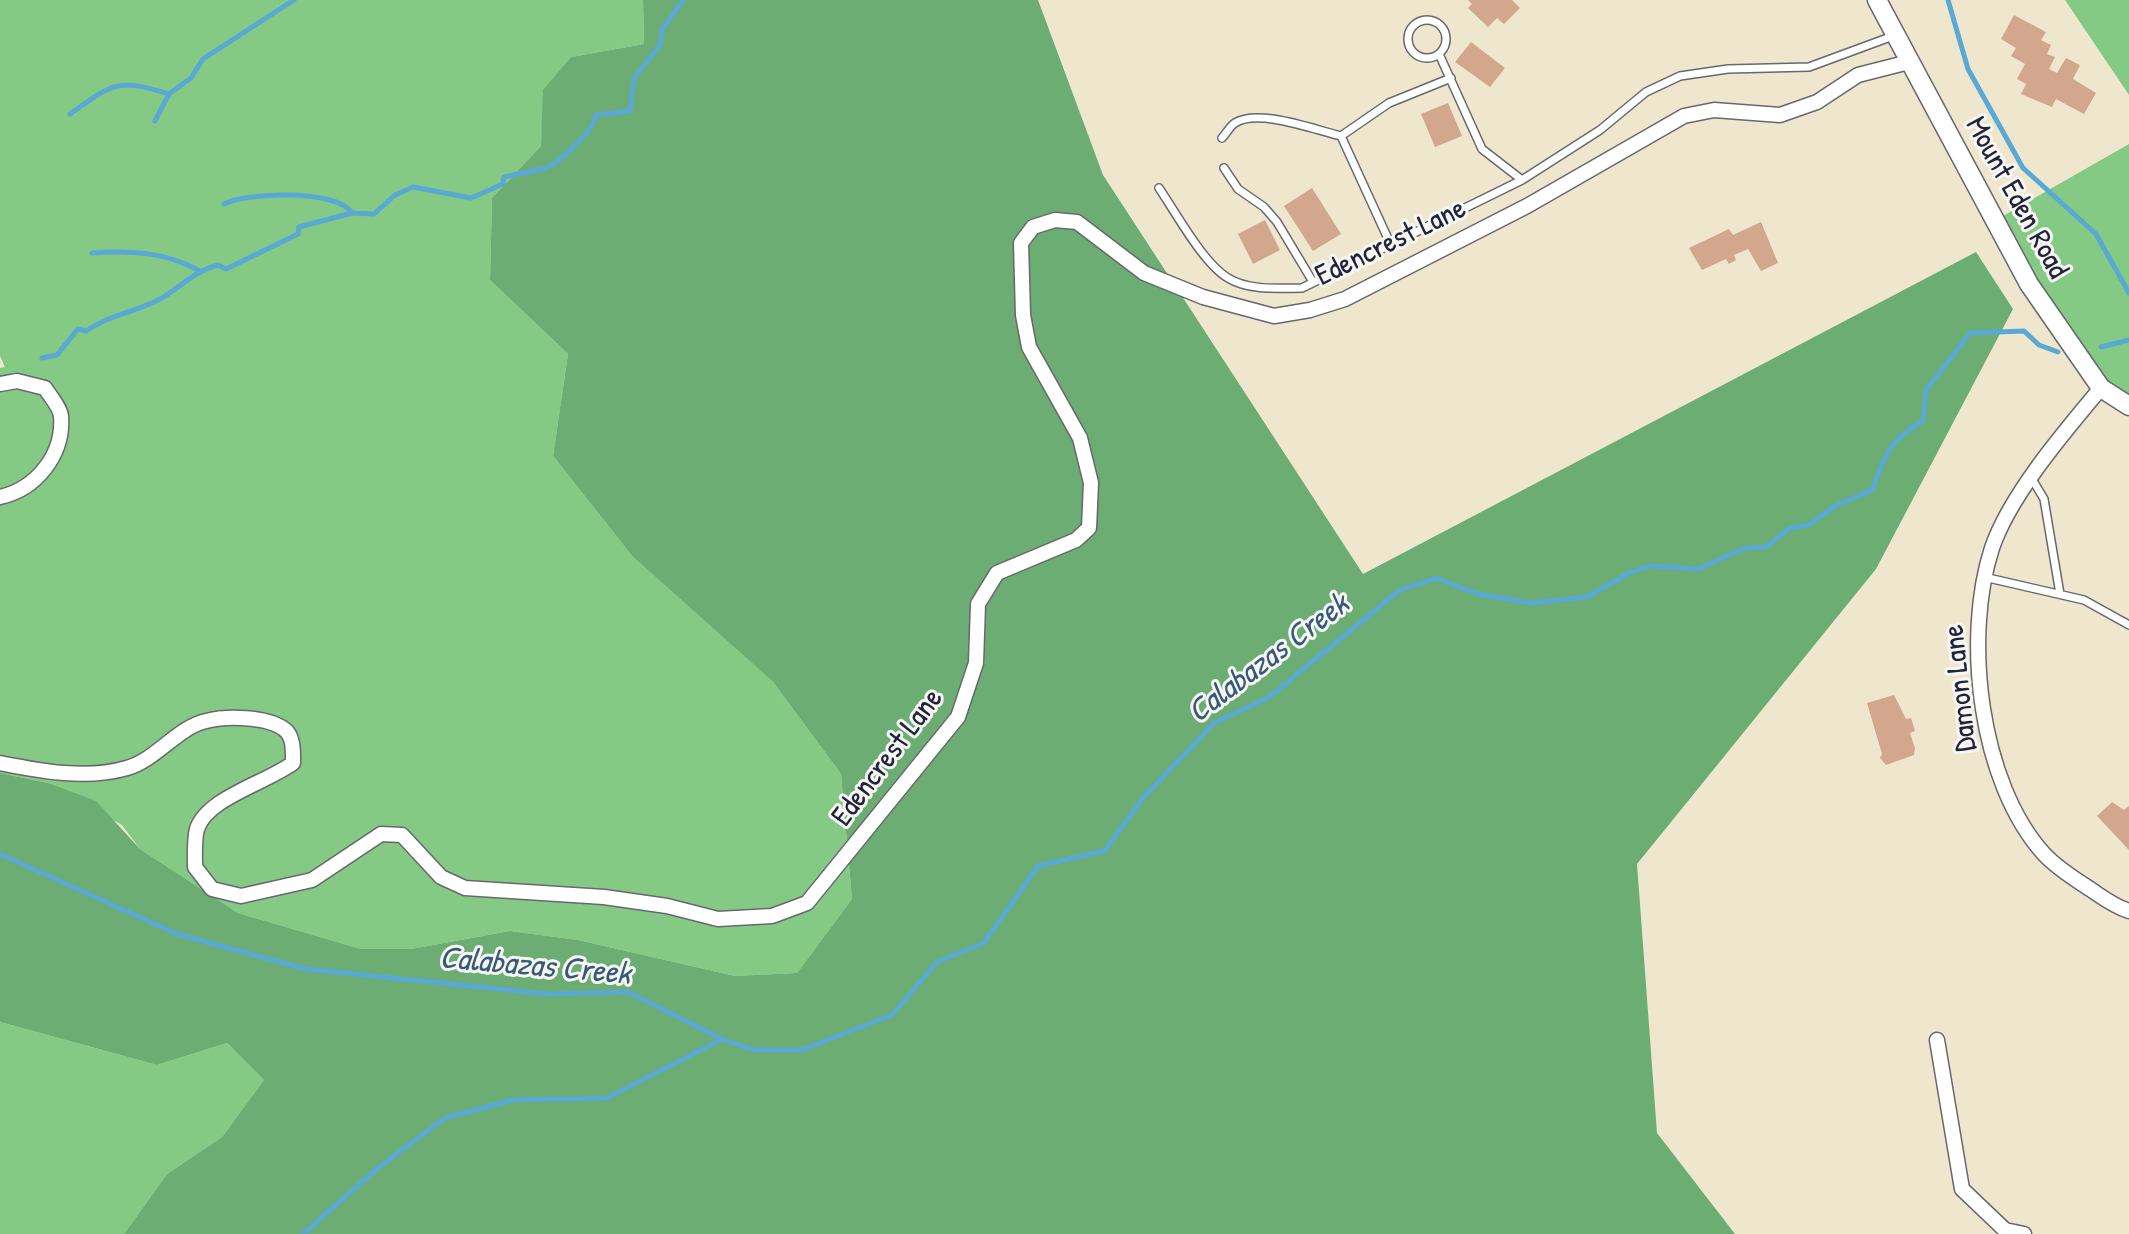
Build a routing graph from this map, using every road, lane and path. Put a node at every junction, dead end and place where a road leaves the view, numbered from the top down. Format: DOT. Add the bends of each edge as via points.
graph roads {
  1 [pos="1877,0"];
  2 [pos="1895,35"];
  3 [pos="1439,54"];
  4 [pos="1909,62"];
  5 [pos="1451,78"];
  6 [pos="1341,136"];
  7 [pos="1222,138"];
  8 [pos="1224,168"];
  9 [pos="1522,180"];
  10 [pos="1159,188"];
  11 [pos="1390,243"];
  12 [pos="1313,282"];
  13 [pos="0,384"];
  14 [pos="2101,388"];
  15 [pos="2129,406"];
  16 [pos="2032,479"];
  17 [pos="0,497"];
  18 [pos="1984,577"];
  19 [pos="2060,594"];
  20 [pos="2129,625"];
  21 [pos="0,763"];
  22 [pos="2129,911"];
  23 [pos="1937,1040"];
  24 [pos="2024,1234"];
  1 -- 2 [label="street, Mount Eden Road"];
  2 -- 4 [label="street, Mount Eden Road"];
  2 -- 9 [label="lane" via="1809,67 1680,76 1646,92 1600,130"];
  3 -- 3 [label="lane" via="1446,43 1444,30 1435,21 1416,23 1409,32 1411,50 1428,58"];
  3 -- 5 [label="lane"];
  4 -- 14 [label="street, Mount Eden Road" via="2029,284"];
  4 -- 21 [label="street, Edencrest Lane" via="1858,75 1817,102 1780,115 1714,110 1684,116 1513,213 1345,299 1310,310 1274,316 1203,297 1144,273 1077,222 1055,220 1033,227 1021,243 1023,315 1029,347 1080,438 1091,483 1089,528 1076,540 997,573 978,604 976,663 958,717 807,903 772,916 718,919 604,897 465,888 441,877 402,835 381,834 312,880 241,896 212,889 195,867 197,828 217,802 271,779 293,763 292,741 284,729 255,719 204,721 130,767 108,771 46,772"];
  5 -- 6 [label="lane" via="1389,103"];
  5 -- 9 [label="lane" via="1482,149"];
  6 -- 7 [label="lane" via="1250,118 1234,123"];
  6 -- 11 [label="lane"];
  8 -- 12 [label="lane" via="1238,189 1277,222"];
  9 -- 11 [label="lane"];
  10 -- 12 [label="lane" via="1228,278 1263,288 1302,288"];
  11 -- 12 [label="lane"];
  13 -- 17 [label="street" via="17,381 45,388 61,414 58,446 42,475"];
  14 -- 15 [label="street, Mount Eden Road"];
  14 -- 16 [label="street, Damon Lane"];
  16 -- 18 [label="street, Damon Lane" via="1993,545"];
  16 -- 19 [label="lane" via="2044,499"];
  18 -- 19 [label="lane"];
  18 -- 22 [label="street, Damon Lane" via="1977,626 1981,675 1992,754 2003,786 2044,853"];
  19 -- 20 [label="lane" via="2084,600"];
  23 -- 24 [label="street" via="1962,1189 2005,1230"];
}
